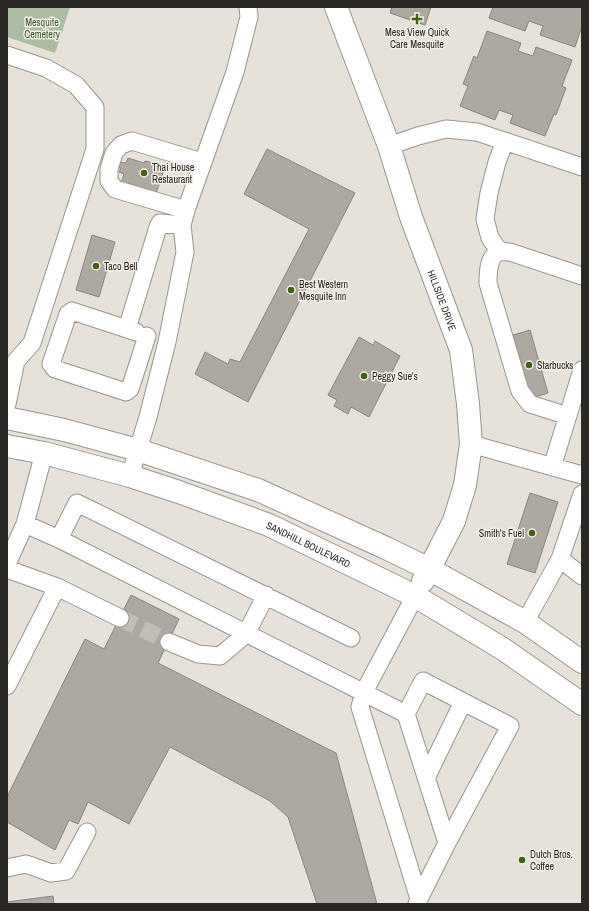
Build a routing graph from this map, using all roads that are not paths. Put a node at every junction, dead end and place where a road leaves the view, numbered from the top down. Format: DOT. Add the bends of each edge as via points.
graph roads {
  1 [pos="248,7"];
  2 [pos="336,7"];
  3 [pos="7,55"];
  4 [pos="505,142"];
  5 [pos="389,146"];
  6 [pos="202,162"];
  7 [pos="582,167"];
  8 [pos="184,218"];
  9 [pos="500,252"];
  10 [pos="582,276"];
  11 [pos="126,329"];
  12 [pos="147,336"];
  13 [pos="167,342"];
  14 [pos="12,357"];
  15 [pos="582,370"];
  16 [pos="7,404"];
  17 [pos="568,416"];
  18 [pos="7,418"];
  19 [pos="471,444"];
  20 [pos="7,446"];
  21 [pos="138,450"];
  22 [pos="44,453"];
  23 [pos="552,467"];
  24 [pos="582,475"];
  25 [pos="130,476"];
  26 [pos="582,494"];
  27 [pos="25,524"];
  28 [pos="59,539"];
  29 [pos="560,559"];
  30 [pos="7,564"];
  31 [pos="7,569"];
  32 [pos="429,569"];
  33 [pos="582,576"];
  34 [pos="57,587"];
  35 [pos="266,595"];
  36 [pos="415,596"];
  37 [pos="120,618"];
  38 [pos="525,622"];
  39 [pos="246,634"];
  40 [pos="351,638"];
  41 [pos="169,642"];
  42 [pos="582,662"];
  43 [pos="7,686"];
  44 [pos="364,692"];
  45 [pos="463,702"];
  46 [pos="582,704"];
  47 [pos="406,714"];
  48 [pos="426,778"];
  49 [pos="87,832"];
  50 [pos="446,843"];
  51 [pos="7,868"];
  52 [pos="418,902"];
  1 -- 6 [label="lane" via="235,72"];
  2 -- 5 [label="main road, HILLSIDE DRIVE"];
  3 -- 14 [label="lane" via="46,68 76,85 95,108 95,149 32,343"];
  4 -- 5 [label="lane" via="477,132 446,129"];
  4 -- 7 [label="lane"];
  4 -- 9 [label="lane" via="488,192 485,219 490,238"];
  5 -- 19 [label="main road, HILLSIDE DRIVE" via="411,217 461,350"];
  6 -- 8 [label="lane"];
  6 -- 8 [label="lane" via="132,141 121,145 114,153 109,169 110,181 115,189"];
  8 -- 11 [label="lane" via="160,223"];
  8 -- 13 [label="lane" via="186,252"];
  9 -- 10 [label="lane" via="510,252"];
  9 -- 17 [label="lane" via="494,256 489,266 488,283 520,391 530,404"];
  11 -- 12 [label="lane"];
  11 -- 12 [label="lane" via="72,311 68,314 51,364 55,369 126,392 130,389"];
  12 -- 13 [label="lane"];
  13 -- 21 [label="lane"];
  14 -- 16 [label="lane"];
  15 -- 17 [label="lane"];
  17 -- 23 [label="lane"];
  18 -- 21 [label="main road"];
  19 -- 23 [label="lane"];
  19 -- 32 [label="main road, HILLSIDE DRIVE" via="465,485 454,521"];
  20 -- 22 [label="main road, SANDHILL BOULEVARD"];
  21 -- 25 [label="lane"];
  21 -- 32 [label="main road" via="258,490"];
  22 -- 25 [label="main road, SANDHILL BOULEVARD"];
  22 -- 27 [label="lane"];
  23 -- 24 [label="lane"];
  25 -- 36 [label="main road, SANDHILL BOULEVARD" via="269,525"];
  26 -- 29 [label="lane"];
  27 -- 28 [label="lane"];
  27 -- 30 [label="lane"];
  28 -- 35 [label="lane" via="77,503"];
  28 -- 39 [label="lane"];
  29 -- 33 [label="lane"];
  29 -- 38 [label="lane"];
  31 -- 34 [label="lane"];
  32 -- 36 [label="main road, HILLSIDE DRIVE"];
  32 -- 38 [label="main road"];
  34 -- 37 [label="lane"];
  34 -- 43 [label="lane"];
  35 -- 39 [label="lane"];
  35 -- 40 [label="lane"];
  36 -- 44 [label="lane"];
  36 -- 46 [label="main road, SANDHILL BOULEVARD" via="503,649"];
  38 -- 42 [label="main road"];
  39 -- 41 [label="lane" via="220,656 198,654"];
  39 -- 44 [label="lane"];
  44 -- 47 [label="lane"];
  44 -- 52 [label="lane" via="360,707"];
  45 -- 47 [label="lane" via="423,681"];
  45 -- 48 [label="lane"];
  45 -- 50 [label="lane" via="510,726"];
  47 -- 48 [label="lane"];
  48 -- 50 [label="lane"];
  49 -- 51 [label="lane" via="66,871 51,873 26,864"];
  50 -- 52 [label="lane"];
}
